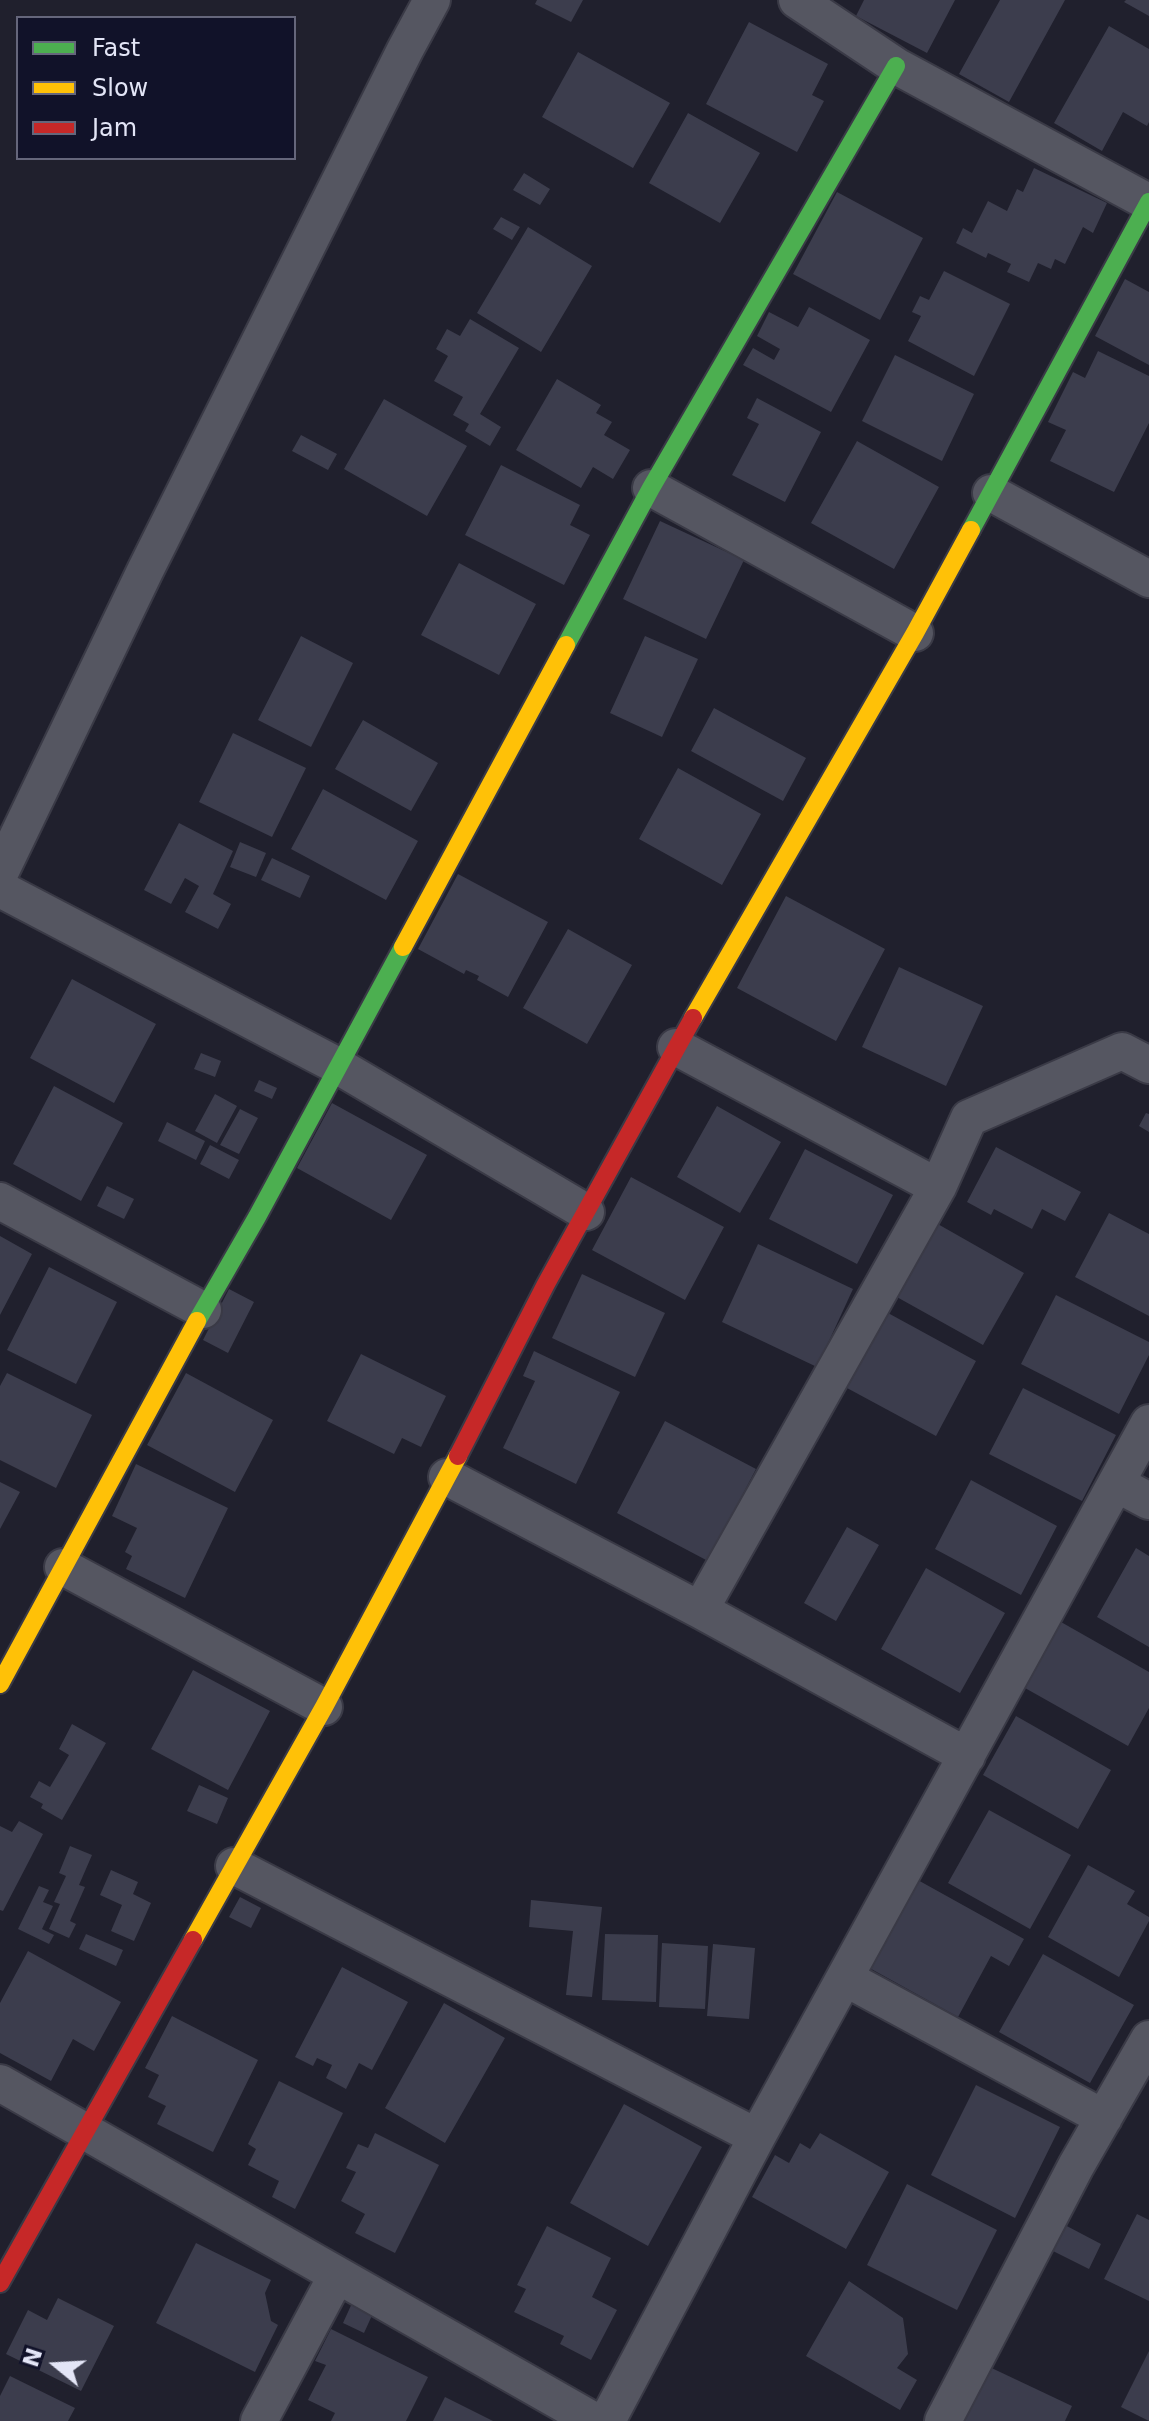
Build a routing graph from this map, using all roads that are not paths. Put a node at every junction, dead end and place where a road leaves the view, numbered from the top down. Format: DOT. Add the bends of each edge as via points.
graph roads {
  1 [pos="432,0"];
  2 [pos="797,0"];
  3 [pos="896,66"];
  4 [pos="1149,202"];
  5 [pos="651,488"];
  6 [pos="991,493"];
  7 [pos="1149,579"];
  8 [pos="915,633"];
  9 [pos="0,873"];
  10 [pos="0,889"];
  11 [pos="676,1047"];
  12 [pos="1149,1065"];
  13 [pos="338,1066"];
  14 [pos="938,1187"];
  15 [pos="0,1201"];
  16 [pos="586,1212"];
  17 [pos="203,1310"];
  18 [pos="1149,1423"];
  19 [pos="447,1477"];
  20 [pos="1117,1484"];
  21 [pos="1149,1501"];
  22 [pos="63,1567"];
  23 [pos="700,1610"];
  24 [pos="0,1684"];
  25 [pos="324,1707"];
  26 [pos="967,1756"];
  27 [pos="234,1866"];
  28 [pos="845,1978"];
  29 [pos="1149,2039"];
  30 [pos="0,2083"];
  31 [pos="1104,2118"];
  32 [pos="85,2131"];
  33 [pos="757,2137"];
  34 [pos="337,2275"];
  35 [pos="0,2283"];
  36 [pos="259,2421"];
  37 [pos="594,2421"];
  38 [pos="607,2421"];
  39 [pos="943,2421"];
  1 -- 9 [label="street"];
  2 -- 3 [label="street"];
  3 -- 4 [label="street"];
  3 -- 5 [label="street"];
  4 -- 6 [label="street"];
  5 -- 8 [label="street"];
  5 -- 13 [label="street"];
  6 -- 7 [label="street"];
  6 -- 8 [label="street"];
  8 -- 11 [label="street"];
  10 -- 13 [label="street"];
  11 -- 14 [label="street"];
  11 -- 16 [label="street"];
  12 -- 14 [label="street" via="1122,1051 969,1118"];
  13 -- 16 [label="street"];
  13 -- 17 [label="street"];
  14 -- 23 [label="street"];
  15 -- 17 [label="street"];
  16 -- 19 [label="street"];
  17 -- 22 [label="street"];
  18 -- 20 [label="street"];
  19 -- 23 [label="street"];
  19 -- 25 [label="street"];
  20 -- 21 [label="street"];
  20 -- 26 [label="street"];
  22 -- 24 [label="street"];
  22 -- 25 [label="street"];
  23 -- 26 [label="street"];
  25 -- 27 [label="street"];
  26 -- 28 [label="street"];
  27 -- 32 [label="street"];
  27 -- 33 [label="street"];
  28 -- 31 [label="street"];
  28 -- 33 [label="street"];
  29 -- 31 [label="street"];
  30 -- 32 [label="street"];
  31 -- 39 [label="street"];
  32 -- 34 [label="street"];
  32 -- 35 [label="street"];
  33 -- 38 [label="street"];
  34 -- 36 [label="street"];
  34 -- 37 [label="street"];
}
